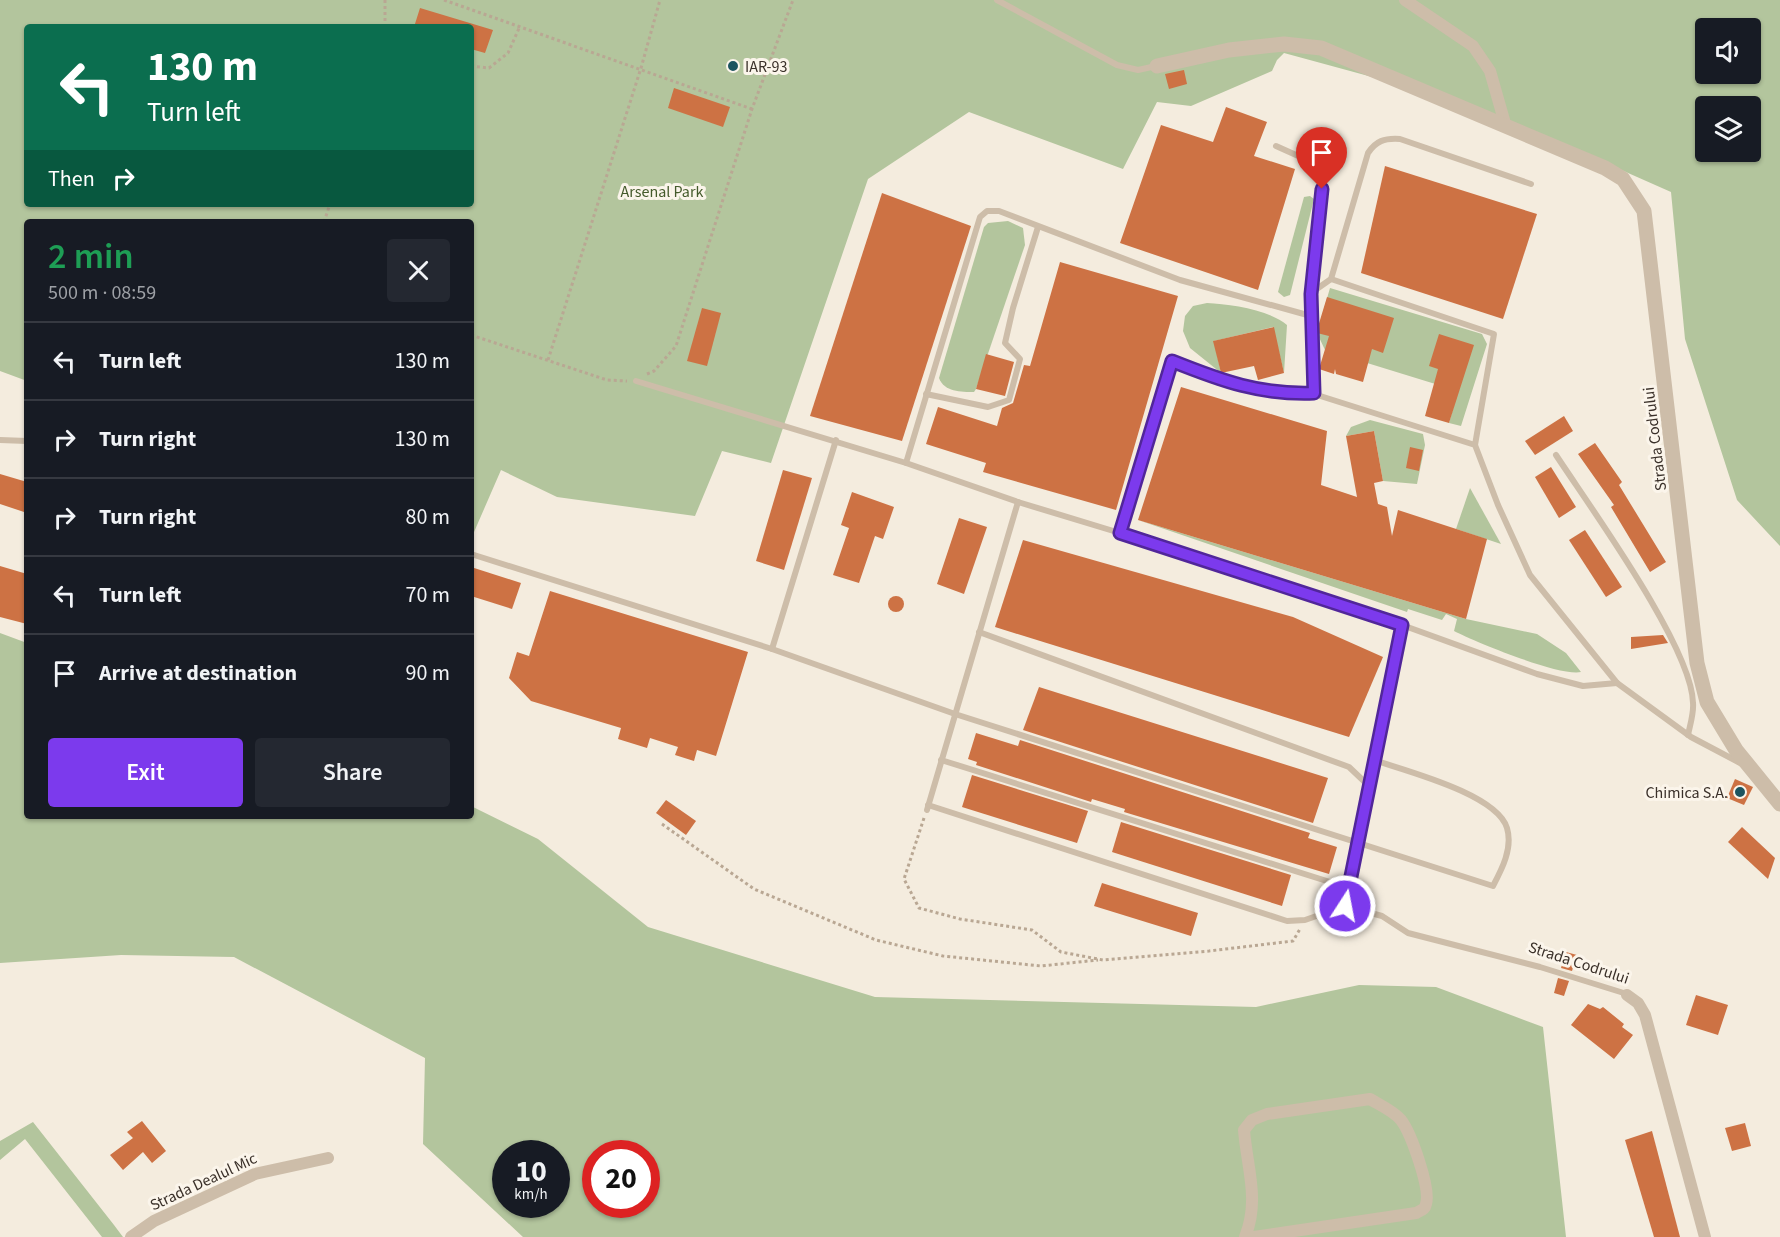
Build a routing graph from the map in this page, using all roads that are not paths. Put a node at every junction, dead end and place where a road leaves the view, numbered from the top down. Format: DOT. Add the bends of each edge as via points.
graph roads {
  1 [pos="997,0"];
  2 [pos="1405,0"];
  3 [pos="1157,66"];
  4 [pos="1506,127"];
  5 [pos="1276,146"];
  6 [pos="1531,184"];
  7 [pos="1038,227"];
  8 [pos="1331,279"];
  9 [pos="1311,294"];
  10 [pos="1311,316"];
  11 [pos="636,381"];
  12 [pos="1314,393"];
  13 [pos="926,394"];
  14 [pos="0,440"];
  15 [pos="836,440"];
  16 [pos="24,441"];
  17 [pos="1475,445"];
  18 [pos="1556,455"];
  19 [pos="906,463"];
  20 [pos="1018,502"];
  21 [pos="1120,533"];
  22 [pos="474,555"];
  23 [pos="1402,625"];
  24 [pos="979,632"];
  25 [pos="772,649"];
  26 [pos="1617,682"];
  27 [pos="955,714"];
  28 [pos="1688,735"];
  29 [pos="941,760"];
  30 [pos="1374,760"];
  31 [pos="1750,769"];
  32 [pos="1369,786"];
  33 [pos="1780,804"];
  34 [pos="1358,842"];
  35 [pos="1349,888"];
  36 [pos="1345,906"];
  37 [pos="1627,994"];
  38 [pos="328,1158"];
  39 [pos="131,1237"];
  40 [pos="1245,1237"];
  41 [pos="1254,1237"];
  42 [pos="1705,1237"];
  1 -- 3 [label="lane" via="1117,65 1138,70"];
  2 -- 4 [label="street" via="1473,46 1490,71"];
  3 -- 4 [label="street, Strada Codrului" via="1229,50 1284,44 1321,48"];
  4 -- 31 [label="street, Strada Codrului" via="1605,168 1623,179 1644,211 1697,663 1707,702"];
  5 -- 9 [label="lane" via="1325,168"];
  6 -- 8 [label="lane" via="1400,139 1375,143 1368,153"];
  7 -- 10 [label="lane" via="1180,280"];
  7 -- 13 [label="lane" via="999,211 987,211 980,217"];
  7 -- 13 [label="lane" via="1005,343 1020,358 1009,400 988,407"];
  8 -- 9 [label="lane"];
  8 -- 17 [label="lane" via="1494,334"];
  9 -- 10 [label="lane"];
  10 -- 12 [label="lane"];
  11 -- 15 [label="lane"];
  12 -- 17 [label="lane"];
  12 -- 21 [label="lane" via="1287,394 1229,384 1172,361"];
  13 -- 19 [label="lane"];
  14 -- 16 [label="lane"];
  15 -- 19 [label="lane"];
  15 -- 25 [label="lane"];
  17 -- 26 [label="lane" via="1530,575"];
  18 -- 28 [label="lane" via="1667,631 1688,675 1694,704"];
  19 -- 20 [label="lane"];
  20 -- 21 [label="lane"];
  20 -- 24 [label="lane"];
  21 -- 23 [label="lane"];
  22 -- 25 [label="lane"];
  23 -- 26 [label="lane" via="1537,674 1583,686"];
  23 -- 30 [label="lane"];
  24 -- 27 [label="lane"];
  24 -- 32 [label="lane" via="1349,766"];
  25 -- 27 [label="lane"];
  26 -- 28 [label="lane"];
  27 -- 29 [label="lane"];
  27 -- 34 [label="lane"];
  28 -- 31 [label="lane"];
  29 -- 35 [label="lane"];
  29 -- 36 [label="lane" via="927,807 1287,921 1305,920"];
  30 -- 32 [label="lane"];
  30 -- 34 [label="lane" via="1448,785 1490,805 1507,828 1506,861 1493,886"];
  31 -- 33 [label="street, Strada Codrului"];
  32 -- 34 [label="lane"];
  34 -- 35 [label="lane"];
  35 -- 36 [label="lane"];
  36 -- 37 [label="lane, Strada Codrului" via="1382,915 1408,933"];
  37 -- 42 [label="street, Strada Codrului" via="1645,1015"];
  38 -- 39 [label="street, Strada Dealul Mic" via="255,1174 154,1221"];
  40 -- 41 [label="street" via="1252,1219 1252,1177 1244,1130 1251,1120 1267,1114 1370,1099 1401,1119 1421,1171 1425,1209"];
}
